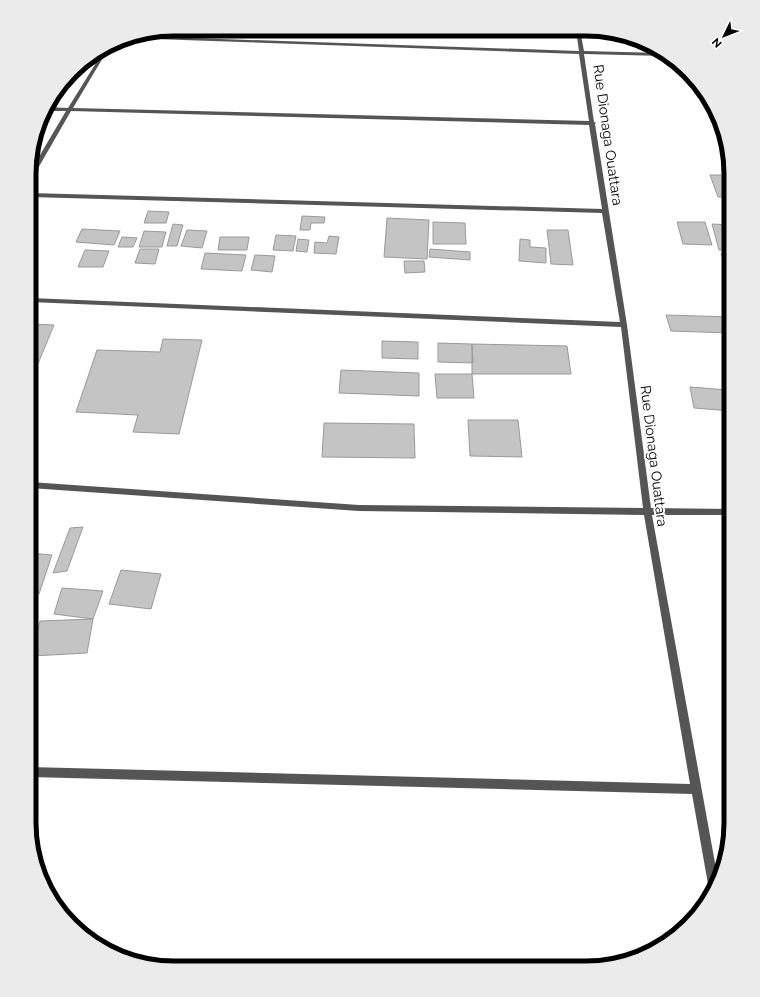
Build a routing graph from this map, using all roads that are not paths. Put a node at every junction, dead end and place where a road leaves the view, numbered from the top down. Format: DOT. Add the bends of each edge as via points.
graph roads {
  1 [pos="579,36"];
  2 [pos="152,38"];
  3 [pos="582,52"];
  4 [pos="655,54"];
  5 [pos="104,55"];
  6 [pos="52,109"];
  7 [pos="69,110"];
  8 [pos="593,123"];
  9 [pos="36,166"];
  10 [pos="36,194"];
  11 [pos="605,211"];
  12 [pos="36,300"];
  13 [pos="624,325"];
  14 [pos="36,485"];
  15 [pos="647,511"];
  16 [pos="724,512"];
  17 [pos="36,772"];
  18 [pos="697,789"];
  19 [pos="712,879"];
  1 -- 3 [label="street, Rue Dionaga Ouattara"];
  2 -- 3 [label="street"];
  3 -- 4 [label="street"];
  3 -- 8 [label="street, Rue Dionaga Ouattara"];
  5 -- 7 [label="street"];
  6 -- 7 [label="street"];
  7 -- 8 [label="street"];
  7 -- 9 [label="street"];
  8 -- 11 [label="street, Rue Dionaga Ouattara"];
  10 -- 11 [label="street"];
  11 -- 13 [label="street, Rue Dionaga Ouattara"];
  12 -- 13 [label="street"];
  13 -- 15 [label="street, Rue Dionaga Ouattara"];
  14 -- 15 [label="street" via="359,508"];
  15 -- 16 [label="street"];
  15 -- 18 [label="street, Rue Dionaga Ouattara"];
  17 -- 18 [label="street"];
  18 -- 19 [label="street, Rue Dionaga Ouattara"];
}
